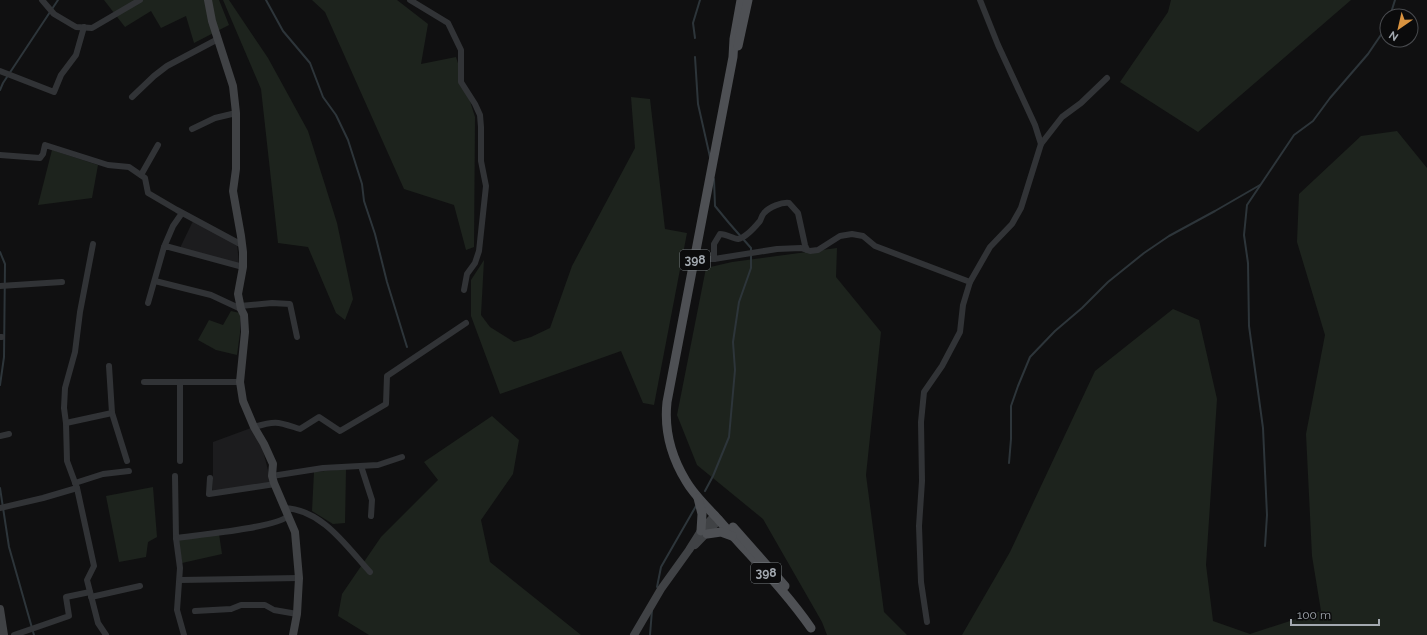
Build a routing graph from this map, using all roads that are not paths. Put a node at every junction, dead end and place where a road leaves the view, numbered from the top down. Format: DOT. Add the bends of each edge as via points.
graph roads {
  1 [pos="42,0"];
  2 [pos="140,0"];
  3 [pos="208,0"];
  4 [pos="410,0"];
  5 [pos="741,0"];
  6 [pos="748,0"];
  7 [pos="980,0"];
  8 [pos="84,27"];
  9 [pos="218,39"];
  10 [pos="734,57"];
  11 [pos="0,71"];
  12 [pos="1107,78"];
  13 [pos="132,97"];
  14 [pos="236,113"];
  15 [pos="192,130"];
  16 [pos="1041,144"];
  17 [pos="158,145"];
  18 [pos="0,155"];
  19 [pos="141,176"];
  20 [pos="182,213"];
  21 [pos="93,244"];
  22 [pos="242,245"];
  23 [pos="164,247"];
  24 [pos="807,250"];
  25 [pos="695,255"];
  26 [pos="714,260"];
  27 [pos="242,268"];
  28 [pos="155,281"];
  29 [pos="62,282"];
  30 [pos="970,282"];
  31 [pos="0,286"];
  32 [pos="464,290"];
  33 [pos="148,303"];
  34 [pos="241,307"];
  35 [pos="466,323"];
  36 [pos="297,337"];
  37 [pos="109,366"];
  38 [pos="144,382"];
  39 [pos="180,382"];
  40 [pos="240,382"];
  41 [pos="112,413"];
  42 [pos="66,423"];
  43 [pos="254,427"];
  44 [pos="9,434"];
  45 [pos="0,436"];
  46 [pos="402,457"];
  47 [pos="127,461"];
  48 [pos="180,461"];
  49 [pos="677,462"];
  50 [pos="361,466"];
  51 [pos="129,471"];
  52 [pos="175,476"];
  53 [pos="272,476"];
  54 [pos="210,478"];
  55 [pos="275,484"];
  56 [pos="76,485"];
  57 [pos="696,493"];
  58 [pos="0,508"];
  59 [pos="284,508"];
  60 [pos="288,516"];
  61 [pos="371,516"];
  62 [pos="719,517"];
  63 [pos="704,533"];
  64 [pos="734,537"];
  65 [pos="176,538"];
  66 [pos="370,572"];
  67 [pos="299,578"];
  68 [pos="180,580"];
  69 [pos="140,586"];
  70 [pos="90,594"];
  71 [pos="0,610"];
  72 [pos="195,611"];
  73 [pos="297,614"];
  74 [pos="927,622"];
  75 [pos="813,632"];
  76 [pos="4,635"];
  77 [pos="14,635"];
  78 [pos="106,635"];
  79 [pos="184,635"];
  80 [pos="292,635"];
  81 [pos="634,635"];
  1 -- 8 [label="street" via="54,14 76,26"];
  2 -- 8 [label="street" via="92,28"];
  3 -- 9 [label="street"];
  4 -- 32 [label="street" via="448,23 461,50 461,82 480,115 481,161 486,186 479,251 467,274"];
  5 -- 10 [label="main road, 398" via="734,39"];
  6 -- 10 [label="main road, 398"];
  7 -- 16 [label="street"];
  8 -- 11 [label="street" via="76,55 61,76 54,92"];
  9 -- 13 [label="street" via="167,66"];
  9 -- 14 [label="street" via="233,86"];
  10 -- 25 [label="main road, 398"];
  12 -- 16 [label="street" via="1081,104 1062,117"];
  14 -- 15 [label="street" via="215,118"];
  14 -- 22 [label="street" via="236,169 233,191"];
  16 -- 30 [label="street" via="1021,208 1012,224 990,247"];
  17 -- 19 [label="street"];
  18 -- 19 [label="street" via="40,158 45,145 108,165 129,167"];
  19 -- 20 [label="street" via="145,178 148,193"];
  20 -- 22 [label="street"];
  20 -- 23 [label="street"];
  21 -- 42 [label="street" via="75,352 65,388"];
  22 -- 27 [label="street"];
  23 -- 27 [label="street"];
  23 -- 28 [label="street"];
  24 -- 26 [label="street" via="777,249"];
  24 -- 26 [label="street" via="798,213 789,203 784,202 770,208 742,237 738,239 720,234 714,244"];
  24 -- 30 [label="street" via="818,250 840,236 863,236 875,246"];
  25 -- 26 [label="street"];
  25 -- 49 [label="main road, 398" via="665,416"];
  27 -- 34 [label="street" via="238,294"];
  28 -- 33 [label="street"];
  28 -- 34 [label="street" via="211,295"];
  29 -- 31 [label="street"];
  30 -- 74 [label="street" via="963,305 960,332 942,366 924,392 919,526 921,582"];
  34 -- 36 [label="street" via="272,303 290,304"];
  34 -- 40 [label="street" via="245,332"];
  35 -- 43 [label="street" via="387,376 386,404 340,431 319,417 300,429 276,422"];
  37 -- 41 [label="street"];
  38 -- 39 [label="street"];
  39 -- 40 [label="street"];
  39 -- 48 [label="street"];
  40 -- 43 [label="street" via="243,401"];
  41 -- 42 [label="street"];
  41 -- 47 [label="street"];
  42 -- 56 [label="street" via="66,462"];
  43 -- 53 [label="street" via="273,464"];
  44 -- 45 [label="street"];
  46 -- 50 [label="street" via="378,465"];
  49 -- 57 [label="main road, 398" via="687,483"];
  49 -- 62 [label="main road, 398"];
  50 -- 53 [label="street" via="323,468"];
  50 -- 61 [label="street" via="372,500"];
  51 -- 56 [label="street" via="103,474"];
  52 -- 65 [label="street"];
  53 -- 55 [label="street"];
  54 -- 55 [label="street" via="209,494"];
  55 -- 59 [label="street"];
  56 -- 58 [label="street" via="43,498"];
  56 -- 70 [label="street" via="94,566 87,580"];
  57 -- 62 [label="main road, 398"];
  57 -- 63 [label="main road"];
  59 -- 60 [label="street"];
  59 -- 66 [label="street" via="294,508 314,516 329,527"];
  60 -- 65 [label="street" via="267,526"];
  60 -- 67 [label="street" via="296,532"];
  62 -- 63 [label="street"];
  62 -- 64 [label="main road, 398"];
  62 -- 75 [label="main road, 398" via="768,565 797,600"];
  63 -- 64 [label="main road" via="721,532"];
  63 -- 81 [label="street" via="661,589"];
  64 -- 75 [label="main road, 398" via="789,598"];
  65 -- 68 [label="street"];
  67 -- 68 [label="street"];
  67 -- 73 [label="street"];
  68 -- 79 [label="street" via="177,610"];
  69 -- 70 [label="street"];
  70 -- 77 [label="street" via="66,597 69,616"];
  70 -- 78 [label="street" via="98,623"];
  71 -- 76 [label="street"];
  72 -- 73 [label="street" via="231,609 241,605 265,605 274,610"];
  73 -- 80 [label="street"];
}
